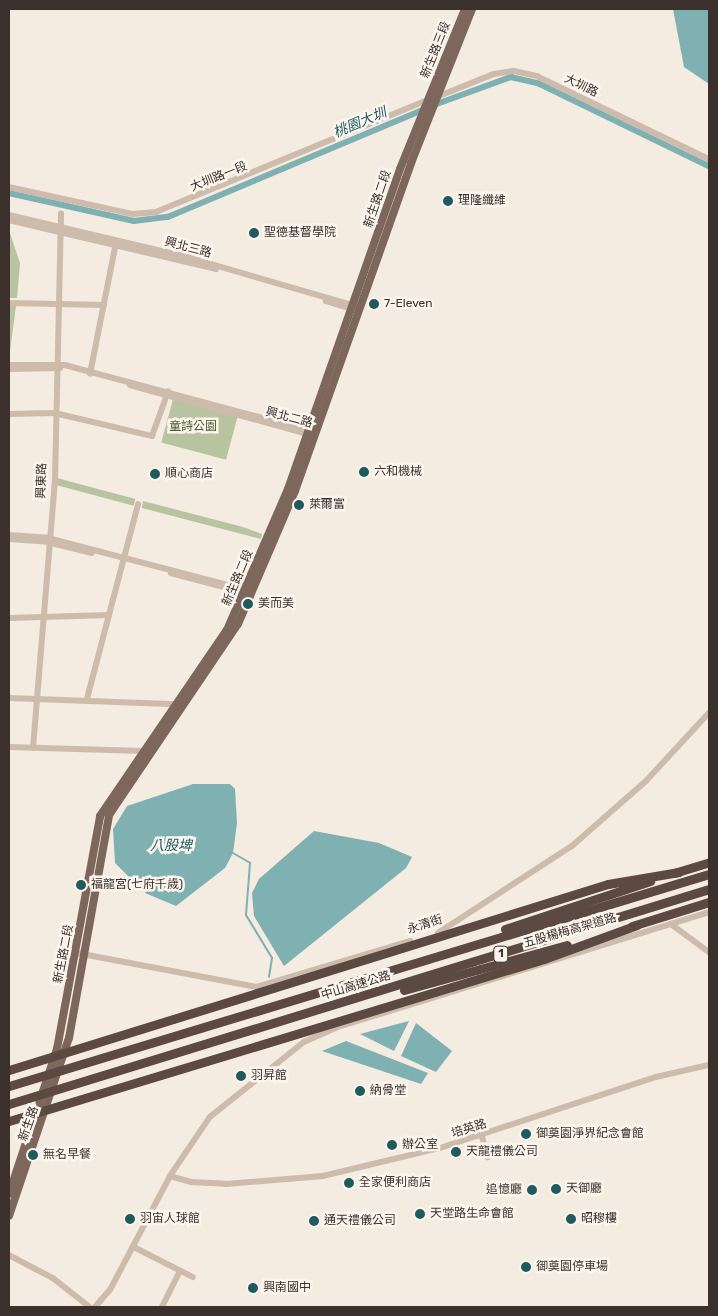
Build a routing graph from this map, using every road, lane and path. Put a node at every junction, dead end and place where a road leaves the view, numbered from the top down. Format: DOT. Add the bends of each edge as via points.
graph roads {
  1 [pos="465,9"];
  2 [pos="472,9"];
  3 [pos="438,96"];
  4 [pos="428,100"];
  5 [pos="709,159"];
  6 [pos="9,187"];
  7 [pos="61,214"];
  8 [pos="9,215"];
  9 [pos="9,220"];
  10 [pos="62,230"];
  11 [pos="116,243"];
  12 [pos="9,302"];
  13 [pos="60,304"];
  14 [pos="104,305"];
  15 [pos="355,307"];
  16 [pos="9,364"];
  17 [pos="58,366"];
  18 [pos="9,369"];
  19 [pos="91,373"];
  20 [pos="168,392"];
  21 [pos="55,413"];
  22 [pos="9,414"];
  23 [pos="311,433"];
  24 [pos="138,505"];
  25 [pos="9,535"];
  26 [pos="9,539"];
  27 [pos="48,540"];
  28 [pos="124,559"];
  29 [pos="247,591"];
  30 [pos="109,615"];
  31 [pos="43,617"];
  32 [pos="9,618"];
  33 [pos="9,698"];
  34 [pos="36,699"];
  35 [pos="87,699"];
  36 [pos="176,704"];
  37 [pos="709,712"];
  38 [pos="9,747"];
  39 [pos="33,748"];
  40 [pos="143,751"];
  41 [pos="709,862"];
  42 [pos="679,872"];
  43 [pos="709,874"];
  44 [pos="709,889"];
  45 [pos="709,902"];
  46 [pos="709,912"];
  47 [pos="671,924"];
  48 [pos="637,925"];
  49 [pos="709,952"];
  50 [pos="80,954"];
  51 [pos="320,990"];
  52 [pos="292,1018"];
  53 [pos="69,1038"];
  54 [pos="57,1049"];
  55 [pos="709,1065"];
  56 [pos="9,1070"];
  57 [pos="9,1086"];
  58 [pos="9,1104"];
  59 [pos="9,1121"];
  60 [pos="482,1135"];
  61 [pos="488,1156"];
  62 [pos="170,1176"];
  63 [pos="11,1192"];
  64 [pos="9,1216"];
  65 [pos="134,1247"];
  66 [pos="9,1255"];
  67 [pos="180,1270"];
  68 [pos="193,1277"];
  69 [pos="90,1307"];
  70 [pos="94,1307"];
  71 [pos="162,1307"];
  1 -- 4 [label="main road, 新生路三段"];
  2 -- 3 [label="main road, 新生路三段"];
  3 -- 5 [label="street, 大圳路" via="494,74 514,71 537,76"];
  3 -- 15 [label="main road, 新生路二段"];
  4 -- 6 [label="street, 大圳路一段" via="156,212 133,214"];
  4 -- 15 [label="main road, 新生路二段"];
  7 -- 10 [label="street, 興東路"];
  8 -- 10 [label="street"];
  9 -- 10 [label="street"];
  10 -- 11 [label="street, 興北三路"];
  10 -- 13 [label="street, 興東路"];
  11 -- 14 [label="street"];
  11 -- 15 [label="street, 興北三路"];
  12 -- 13 [label="street"];
  13 -- 14 [label="street"];
  13 -- 17 [label="street, 興東路"];
  14 -- 19 [label="street"];
  15 -- 23 [label="main road, 新生路二段"];
  16 -- 17 [label="street, 興北二路"];
  17 -- 18 [label="street, 興北二路"];
  17 -- 19 [label="street, 興北二路"];
  17 -- 21 [label="street, 興東路"];
  19 -- 20 [label="street, 興北二路"];
  20 -- 21 [label="street" via="152,436"];
  20 -- 23 [label="street, 興北二路"];
  21 -- 22 [label="street"];
  21 -- 27 [label="street, 興東路"];
  23 -- 29 [label="main road, 新生路二段"];
  24 -- 28 [label="street"];
  25 -- 27 [label="street"];
  26 -- 27 [label="street"];
  27 -- 28 [label="street"];
  27 -- 31 [label="street, 興東路"];
  28 -- 29 [label="street"];
  28 -- 30 [label="street"];
  29 -- 36 [label="main road, 新生路二段" via="227,630"];
  29 -- 50 [label="main road, 新生路二段" via="227,645 109,815"];
  30 -- 31 [label="street"];
  30 -- 35 [label="street"];
  31 -- 32 [label="street"];
  31 -- 34 [label="street, 興東路"];
  33 -- 34 [label="street"];
  34 -- 35 [label="street"];
  34 -- 39 [label="street, 興東路"];
  35 -- 36 [label="street"];
  36 -- 40 [label="main road, 新生路二段"];
  37 -- 50 [label="street, 永清街" via="646,780 572,846 436,934 258,987"];
  38 -- 39 [label="street"];
  39 -- 40 [label="street"];
  40 -- 50 [label="main road, 新生路二段" via="100,816"];
  41 -- 42 [label="highway, 五股楊梅高架道路 / 1"];
  42 -- 51 [label="highway, 五股楊梅高架道路 / 1"];
  42 -- 56 [label="highway" via="608,884"];
  43 -- 51 [label="highway, 中山高速公路 / 1"];
  44 -- 52 [label="highway, 中山高速公路 / 1"];
  45 -- 48 [label="highway, 五股楊梅高架道路 / 1"];
  46 -- 47 [label="street"];
  47 -- 49 [label="street"];
  47 -- 62 [label="street" via="325,1032 218,1108"];
  48 -- 52 [label="highway, 五股楊梅高架道路 / 1"];
  48 -- 59 [label="highway" via="544,959"];
  50 -- 53 [label="main road, 新生路二段"];
  50 -- 54 [label="main road, 新生路二段"];
  51 -- 57 [label="highway, 中山高速公路 / 1"];
  52 -- 58 [label="highway, 中山高速公路 / 1"];
  53 -- 63 [label="main road, 新生路"];
  54 -- 63 [label="main road, 新生路"];
  55 -- 60 [label="street, 培英路" via="656,1077"];
  60 -- 61 [label="street"];
  60 -- 62 [label="street, 培英路" via="323,1176 226,1184 191,1182"];
  62 -- 65 [label="street"];
  63 -- 64 [label="main road, 新生路"];
  65 -- 67 [label="street"];
  65 -- 70 [label="street" via="110,1290"];
  66 -- 69 [label="street" via="30,1264"];
  67 -- 68 [label="street"];
  67 -- 71 [label="street"];
}
